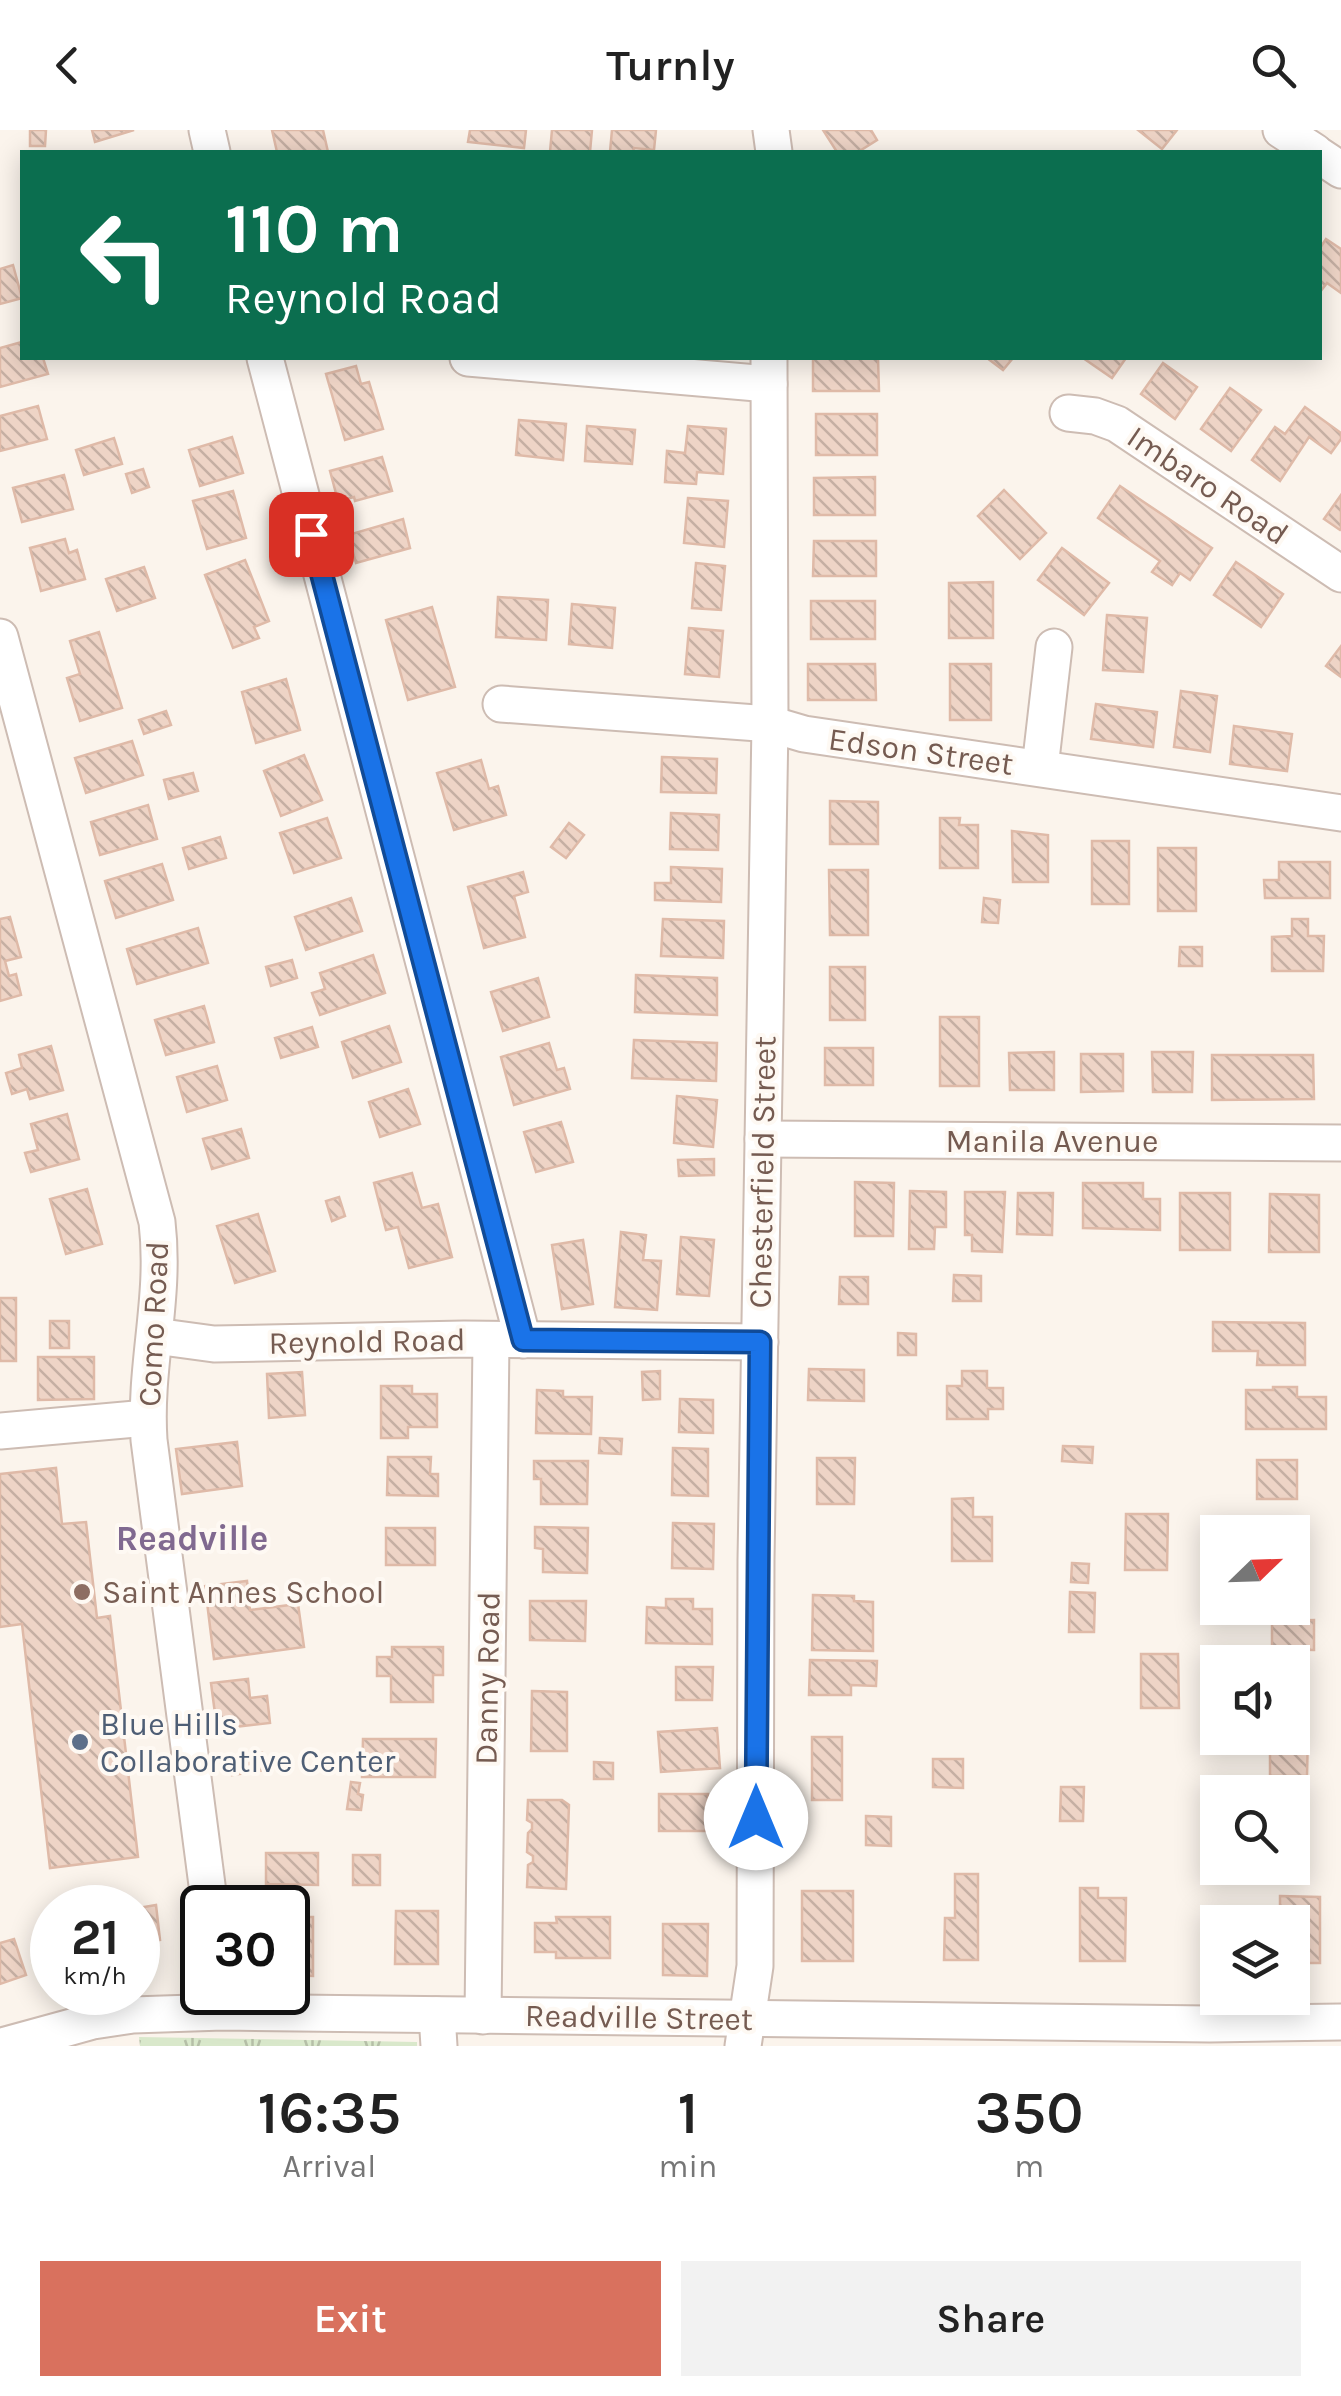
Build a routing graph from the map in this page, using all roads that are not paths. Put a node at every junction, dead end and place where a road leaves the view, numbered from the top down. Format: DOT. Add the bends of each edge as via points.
graph roads {
  1 [pos="1281,130"];
  2 [pos="1311,150"];
  3 [pos="266,360"];
  4 [pos="478,360"];
  5 [pos="769,371"];
  6 [pos="1068,413"];
  7 [pos="1341,574"];
  8 [pos="0,637"];
  9 [pos="1054,647"];
  10 [pos="501,704"];
  11 [pos="770,724"];
  12 [pos="1040,768"];
  13 [pos="1341,813"];
  14 [pos="762,1139"];
  15 [pos="1341,1143"];
  16 [pos="155,1336"];
  17 [pos="507,1340"];
  18 [pos="760,1342"];
  19 [pos="147,1418"];
  20 [pos="0,1431"];
  21 [pos="207,1885"];
  22 [pos="180,2008"];
  23 [pos="310,2013"];
  24 [pos="483,2016"];
  25 [pos="1341,2022"];
  26 [pos="438,2030"];
  27 [pos="745,2032"];
  28 [pos="1210,2035"];
  29 [pos="2,2046"];
  1 -- 2 [label="street"];
  3 -- 17 [label="street, Danny Road"];
  4 -- 5 [label="street"];
  5 -- 11 [label="street, Chesterfield Street"];
  6 -- 7 [label="street, Imbaro Road" via="1117,424"];
  8 -- 16 [label="street, Como Road" via="157,1222"];
  9 -- 12 [label="street"];
  10 -- 11 [label="street, Edson Street"];
  11 -- 12 [label="street, Edson Street"];
  11 -- 14 [label="street, Chesterfield Street"];
  12 -- 13 [label="street, Edson Street"];
  14 -- 15 [label="street, Manila Avenue"];
  14 -- 18 [label="street, Chesterfield Street"];
  16 -- 17 [label="street, Reynold Road" via="214,1344"];
  16 -- 19 [label="street, Como Road"];
  17 -- 18 [label="street, Reynold Road"];
  17 -- 24 [label="street, Danny Road"];
  18 -- 27 [label="street, Chesterfield Street" via="755,1966"];
  19 -- 20 [label="street"];
  19 -- 21 [label="street, Como Road"];
  22 -- 29 [label="street, Readville Street"];
  23 -- 26 [label="street, Readville Street"];
  24 -- 26 [label="street, Readville Street"];
  24 -- 27 [label="street, Readville Street"];
  25 -- 28 [label="street, Readville Street"];
  27 -- 28 [label="street, Readville Street"];
}
